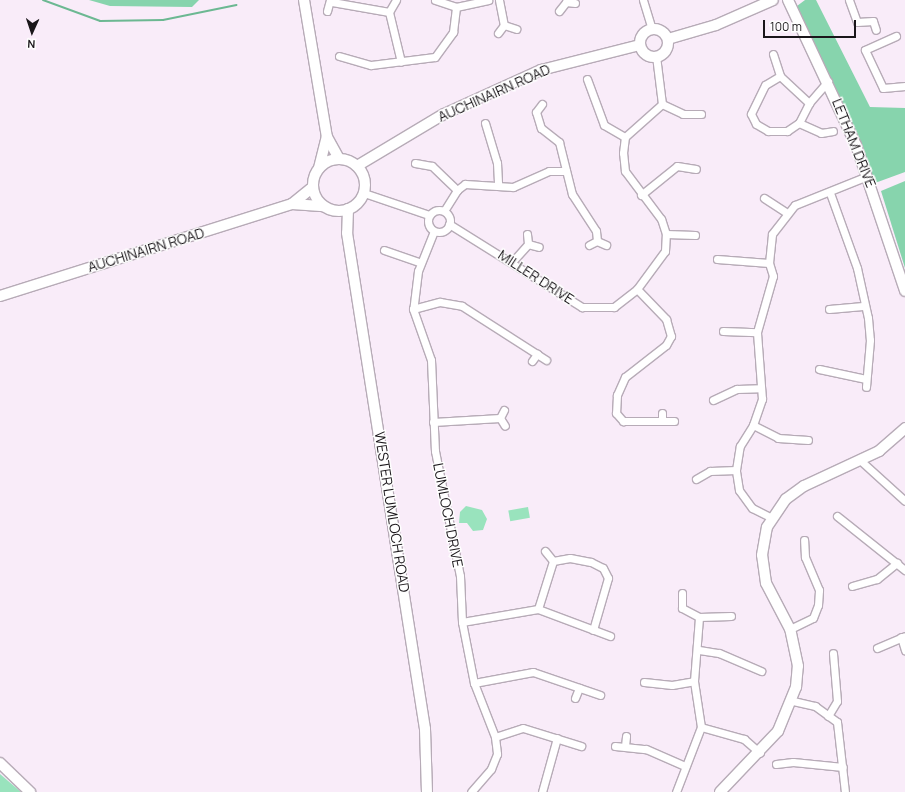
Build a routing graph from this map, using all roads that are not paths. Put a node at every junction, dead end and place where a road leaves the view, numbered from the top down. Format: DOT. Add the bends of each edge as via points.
graph roads {
  1 [pos="304,0"];
  2 [pos="396,0"];
  3 [pos="435,0"];
  4 [pos="488,0"];
  5 [pos="499,0"];
  6 [pos="643,0"];
  7 [pos="773,0"];
  8 [pos="788,0"];
  9 [pos="849,0"];
  10 [pos="331,1"];
  11 [pos="565,1"];
  12 [pos="575,2"];
  13 [pos="456,7"];
  14 [pos="328,11"];
  15 [pos="559,11"];
  16 [pos="389,12"];
  17 [pos="504,25"];
  18 [pos="516,29"];
  19 [pos="652,29"];
  20 [pos="876,30"];
  21 [pos="498,33"];
  22 [pos="896,36"];
  23 [pos="668,39"];
  24 [pos="640,45"];
  25 [pos="773,54"];
  26 [pos="339,56"];
  27 [pos="656,56"];
  28 [pos="401,62"];
  29 [pos="780,76"];
  30 [pos="587,79"];
  31 [pos="828,80"];
  32 [pos="905,86"];
  33 [pos="809,103"];
  34 [pos="542,104"];
  35 [pos="662,104"];
  36 [pos="701,114"];
  37 [pos="485,123"];
  38 [pos="799,123"];
  39 [pos="833,131"];
  40 [pos="327,137"];
  41 [pos="625,137"];
  42 [pos="339,158"];
  43 [pos="415,163"];
  44 [pos="357,166"];
  45 [pos="319,168"];
  46 [pos="696,169"];
  47 [pos="566,171"];
  48 [pos="867,176"];
  49 [pos="498,185"];
  50 [pos="313,187"];
  51 [pos="457,190"];
  52 [pos="364,193"];
  53 [pos="830,193"];
  54 [pos="641,194"];
  55 [pos="764,198"];
  56 [pos="292,204"];
  57 [pos="324,206"];
  58 [pos="348,209"];
  59 [pos="337,211"];
  60 [pos="444,211"];
  61 [pos="787,213"];
  62 [pos="429,215"];
  63 [pos="449,224"];
  64 [pos="434,231"];
  65 [pos="347,233"];
  66 [pos="526,234"];
  67 [pos="666,234"];
  68 [pos="696,235"];
  69 [pos="597,241"];
  70 [pos="528,244"];
  71 [pos="589,245"];
  72 [pos="606,245"];
  73 [pos="539,247"];
  74 [pos="384,250"];
  75 [pos="399,255"];
  76 [pos="717,260"];
  77 [pos="512,262"];
  78 [pos="396,263"];
  79 [pos="421,263"];
  80 [pos="769,263"];
  81 [pos="637,289"];
  82 [pos="905,291"];
  83 [pos="0,296"];
  84 [pos="863,306"];
  85 [pos="413,309"];
  86 [pos="829,310"];
  87 [pos="723,331"];
  88 [pos="757,332"];
  89 [pos="537,354"];
  90 [pos="546,360"];
  91 [pos="532,361"];
  92 [pos="819,369"];
  93 [pos="760,388"];
  94 [pos="713,400"];
  95 [pos="504,410"];
  96 [pos="662,413"];
  97 [pos="500,418"];
  98 [pos="662,421"];
  99 [pos="433,422"];
  100 [pos="674,422"];
  101 [pos="753,425"];
  102 [pos="505,426"];
  103 [pos="905,428"];
  104 [pos="808,440"];
  105 [pos="861,461"];
  106 [pos="736,470"];
  107 [pos="696,478"];
  108 [pos="905,501"];
  109 [pos="837,516"];
  110 [pos="772,518"];
  111 [pos="804,540"];
  112 [pos="545,551"];
  113 [pos="553,560"];
  114 [pos="897,563"];
  115 [pos="905,570"];
  116 [pos="852,586"];
  117 [pos="682,593"];
  118 [pos="538,609"];
  119 [pos="731,616"];
  120 [pos="699,617"];
  121 [pos="462,622"];
  122 [pos="790,629"];
  123 [pos="593,630"];
  124 [pos="610,636"];
  125 [pos="903,636"];
  126 [pos="877,648"];
  127 [pos="699,650"];
  128 [pos="905,650"];
  129 [pos="833,653"];
  130 [pos="761,671"];
  131 [pos="694,681"];
  132 [pos="644,682"];
  133 [pos="474,683"];
  134 [pos="579,688"];
  135 [pos="600,695"];
  136 [pos="575,698"];
  137 [pos="793,701"];
  138 [pos="828,716"];
  139 [pos="701,727"];
  140 [pos="626,736"];
  141 [pos="495,737"];
  142 [pos="557,738"];
  143 [pos="580,746"];
  144 [pos="615,746"];
  145 [pos="625,746"];
  146 [pos="760,753"];
  147 [pos="0,763"];
  148 [pos="776,764"];
  149 [pos="685,766"];
  150 [pos="843,767"];
  151 [pos="30,792"];
  152 [pos="427,792"];
  153 [pos="471,792"];
  154 [pos="543,792"];
  155 [pos="676,792"];
  156 [pos="720,792"];
  157 [pos="845,792"];
  1 -- 40 [label="street"];
  2 -- 16 [label="street"];
  3 -- 13 [label="street"];
  4 -- 13 [label="street"];
  5 -- 17 [label="street"];
  6 -- 19 [label="street"];
  7 -- 23 [label="street" via="716,26"];
  8 -- 31 [label="street, LETHAM DRIVE"];
  9 -- 20 [label="street" via="857,22 873,21"];
  10 -- 14 [label="street"];
  10 -- 16 [label="street"];
  11 -- 12 [label="street"];
  11 -- 15 [label="street"];
  13 -- 28 [label="street" via="452,32 435,57"];
  16 -- 28 [label="street"];
  17 -- 18 [label="street"];
  17 -- 21 [label="street"];
  19 -- 23 [label="street" via="665,34"];
  19 -- 24 [label="street" via="645,32"];
  22 -- 32 [label="street" via="865,50 883,88"];
  23 -- 27 [label="street" via="667,47"];
  24 -- 27 [label="street" via="643,52"];
  24 -- 44 [label="street, AUCHINAIRN ROAD" via="541,70 444,114"];
  25 -- 29 [label="street"];
  26 -- 28 [label="street" via="371,65"];
  27 -- 35 [label="street"];
  29 -- 33 [label="street"];
  29 -- 38 [label="street" via="765,85 751,114 756,124 768,131 787,131"];
  30 -- 41 [label="street" via="604,125"];
  31 -- 33 [label="street"];
  31 -- 48 [label="street, LETHAM DRIVE"];
  33 -- 38 [label="street"];
  34 -- 47 [label="street" via="536,112 541,128 559,142"];
  35 -- 36 [label="street" via="683,114"];
  35 -- 41 [label="street"];
  37 -- 49 [label="street" via="497,163"];
  38 -- 39 [label="street" via="821,133"];
  40 -- 42 [label="street"];
  40 -- 45 [label="street"];
  41 -- 54 [label="street, MILLER DRIVE" via="625,171"];
  42 -- 44 [label="street"];
  42 -- 45 [label="street"];
  43 -- 51 [label="street" via="432,166"];
  44 -- 52 [label="street" via="364,179"];
  45 -- 50 [label="street"];
  46 -- 54 [label="street" via="677,166"];
  47 -- 49 [label="street" via="549,171 514,187"];
  47 -- 69 [label="street" via="572,194 596,231"];
  48 -- 53 [label="street"];
  48 -- 82 [label="street, LETHAM DRIVE"];
  49 -- 51 [label="street" via="476,182"];
  50 -- 56 [label="street"];
  50 -- 57 [label="street"];
  51 -- 60 [label="street"];
  52 -- 58 [label="street"];
  52 -- 62 [label="street"];
  53 -- 61 [label="street" via="809,198"];
  53 -- 84 [label="street" via="857,268"];
  54 -- 67 [label="street, MILLER DRIVE" via="661,218"];
  55 -- 61 [label="street"];
  56 -- 57 [label="street"];
  56 -- 83 [label="street, AUCHINAIRN ROAD"];
  57 -- 59 [label="street"];
  58 -- 59 [label="street"];
  58 -- 65 [label="street, WESTER LUMLOCH ROAD"];
  59 -- 65 [label="street, WESTER LUMLOCH ROAD"];
  60 -- 62 [label="street" via="435,210"];
  60 -- 63 [label="street"];
  61 -- 80 [label="street" via="772,234"];
  62 -- 64 [label="street"];
  63 -- 64 [label="street" via="444,230"];
  63 -- 77 [label="street, MILLER DRIVE"];
  64 -- 79 [label="street, LUMLOCH DRIVE"];
  65 -- 152 [label="street, WESTER LUMLOCH ROAD" via="425,729"];
  66 -- 70 [label="street"];
  67 -- 68 [label="street"];
  67 -- 81 [label="street, MILLER DRIVE" via="665,251"];
  69 -- 71 [label="street"];
  69 -- 72 [label="street"];
  70 -- 73 [label="street"];
  70 -- 77 [label="street"];
  74 -- 75 [label="street"];
  75 -- 78 [label="street"];
  75 -- 79 [label="street"];
  76 -- 80 [label="street"];
  77 -- 81 [label="street, MILLER DRIVE" via="582,307 614,307"];
  79 -- 85 [label="street, LUMLOCH DRIVE" via="414,289"];
  80 -- 88 [label="street" via="773,276"];
  81 -- 98 [label="street" via="666,319 671,336 666,345 625,377 617,395 616,413 623,421"];
  84 -- 86 [label="street"];
  84 -- 92 [label="street" via="870,340 866,383"];
  85 -- 89 [label="street" via="440,302 462,306"];
  85 -- 99 [label="street, LUMLOCH DRIVE" via="431,360"];
  87 -- 88 [label="street"];
  88 -- 93 [label="street"];
  89 -- 90 [label="street"];
  89 -- 91 [label="street"];
  93 -- 94 [label="street" via="737,389"];
  93 -- 101 [label="street" via="762,399"];
  95 -- 97 [label="street"];
  96 -- 98 [label="street"];
  97 -- 99 [label="street"];
  97 -- 102 [label="street"];
  98 -- 100 [label="street"];
  99 -- 121 [label="street, LUMLOCH DRIVE" via="446,520 460,576"];
  101 -- 104 [label="street" via="778,438"];
  101 -- 106 [label="street" via="740,446"];
  103 -- 105 [label="street" via="890,443"];
  105 -- 108 [label="street"];
  105 -- 110 [label="street" via="804,486 786,499"];
  106 -- 107 [label="street" via="710,471"];
  106 -- 110 [label="street" via="739,490 752,508"];
  109 -- 114 [label="street"];
  110 -- 122 [label="street" via="762,555 766,583"];
  111 -- 122 [label="street" via="805,557 819,590 818,605 813,618"];
  112 -- 113 [label="street"];
  113 -- 118 [label="street"];
  113 -- 123 [label="street" via="578,559 603,568 608,578 607,588"];
  114 -- 115 [label="street"];
  114 -- 116 [label="street" via="876,580"];
  117 -- 120 [label="street" via="682,608"];
  118 -- 121 [label="street"];
  118 -- 123 [label="street"];
  119 -- 120 [label="street"];
  120 -- 127 [label="street"];
  121 -- 133 [label="street, LUMLOCH DRIVE"];
  122 -- 137 [label="street" via="798,666"];
  123 -- 124 [label="street"];
  125 -- 126 [label="street"];
  125 -- 128 [label="street"];
  127 -- 130 [label="street" via="719,653"];
  127 -- 131 [label="street"];
  129 -- 138 [label="street" via="837,701"];
  131 -- 132 [label="street" via="672,685"];
  131 -- 139 [label="street"];
  133 -- 134 [label="street" via="533,672"];
  133 -- 141 [label="street, LUMLOCH DRIVE"];
  134 -- 135 [label="street"];
  134 -- 136 [label="street"];
  137 -- 138 [label="street" via="815,706"];
  137 -- 146 [label="street" via="778,731"];
  138 -- 150 [label="street" via="836,722"];
  139 -- 146 [label="street" via="744,739"];
  139 -- 149 [label="street"];
  140 -- 145 [label="street"];
  141 -- 142 [label="street" via="523,728"];
  141 -- 153 [label="street, LUMLOCH DRIVE" via="494,764"];
  142 -- 143 [label="street"];
  142 -- 154 [label="street"];
  144 -- 145 [label="street"];
  145 -- 149 [label="street" via="646,749"];
  146 -- 156 [label="street"];
  147 -- 151 [label="street"];
  148 -- 150 [label="street" via="793,762"];
  149 -- 155 [label="street"];
  150 -- 157 [label="street"];
}
